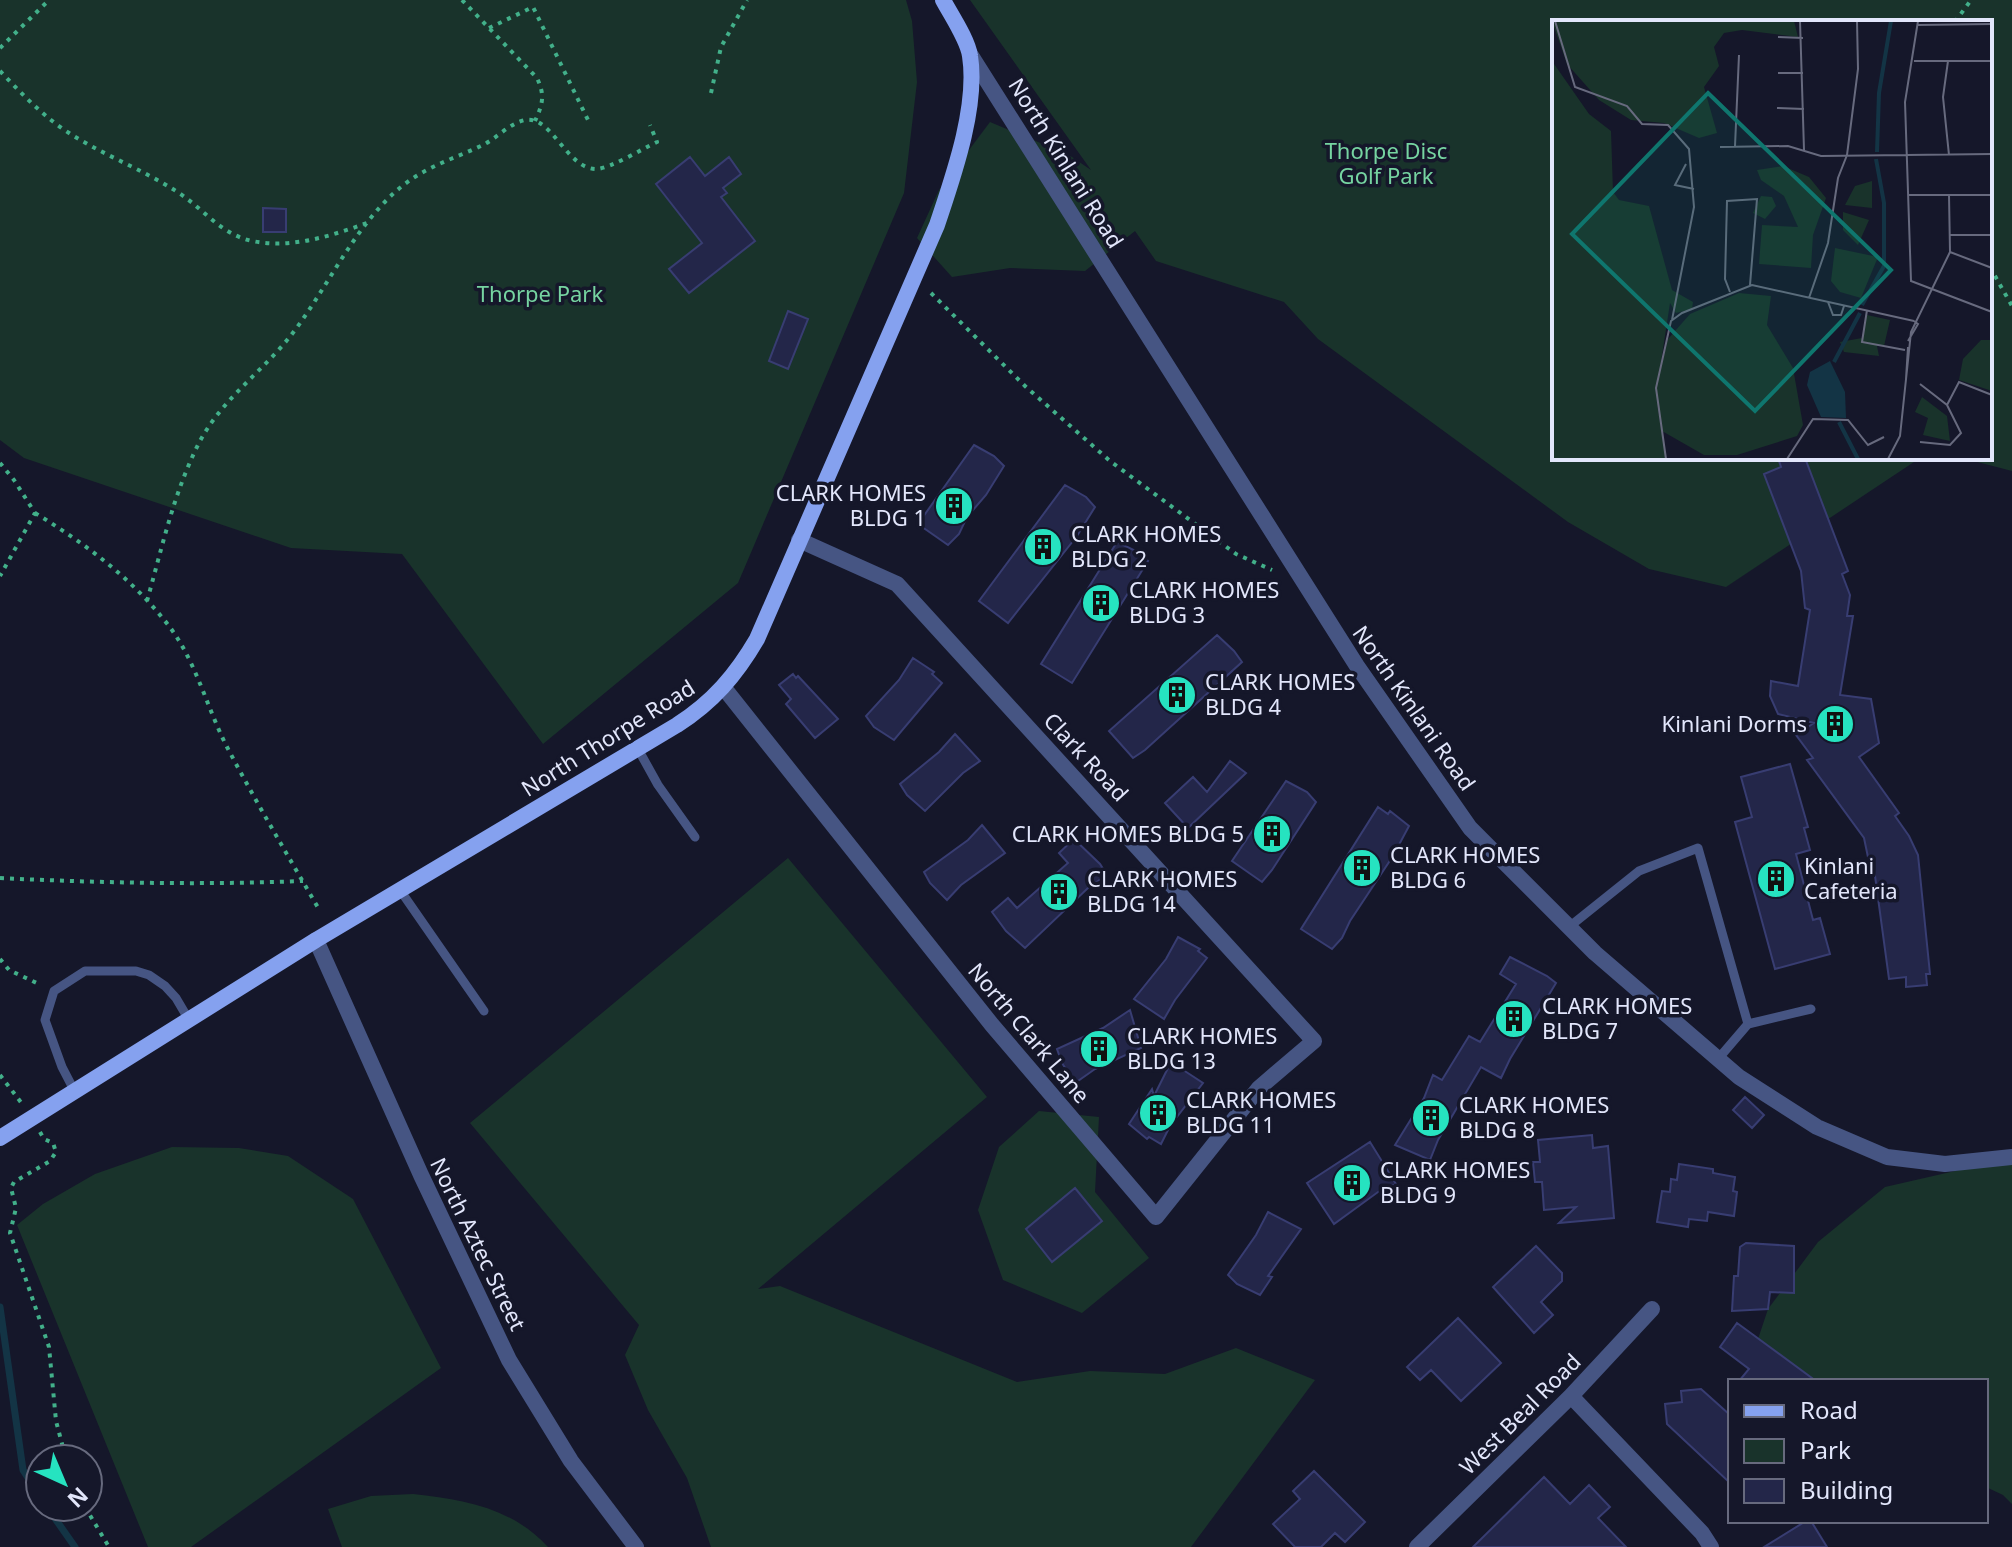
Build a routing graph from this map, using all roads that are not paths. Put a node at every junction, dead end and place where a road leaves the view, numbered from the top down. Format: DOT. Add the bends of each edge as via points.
graph roads {
  1 [pos="943,0"];
  2 [pos="970,54"];
  3 [pos="799,540"];
  4 [pos="724,688"];
  5 [pos="638,749"];
  6 [pos="695,837"];
  7 [pos="400,890"];
  8 [pos="1569,927"];
  9 [pos="316,940"];
  10 [pos="1811,1009"];
  11 [pos="484,1011"];
  12 [pos="189,1020"];
  13 [pos="1748,1024"];
  14 [pos="1314,1041"];
  15 [pos="1718,1059"];
  16 [pos="75,1092"];
  17 [pos="0,1138"];
  18 [pos="2012,1157"];
  19 [pos="1652,1309"];
  20 [pos="1571,1396"];
  21 [pos="636,1547"];
  22 [pos="1417,1547"];
  23 [pos="1711,1547"];
  1 -- 2 [label="street, North Thorpe Road"];
  2 -- 3 [label="street, North Thorpe Road" via="969,99 958,160 937,225"];
  2 -- 8 [label="street, North Kinlani Road" via="1357,666 1470,828"];
  3 -- 4 [label="street, North Thorpe Road" via="757,639"];
  3 -- 14 [label="street, Clark Road" via="897,584"];
  4 -- 5 [label="street, North Thorpe Road" via="697,713"];
  4 -- 14 [label="street, North Clark Lane" via="992,1025 1156,1217 1259,1088"];
  5 -- 6 [label="lane"];
  5 -- 7 [label="street, North Thorpe Road"];
  7 -- 9 [label="street, North Thorpe Road"];
  7 -- 11 [label="lane"];
  8 -- 13 [label="lane" via="1639,871 1698,848"];
  8 -- 15 [label="street, North Kinlani Road"];
  9 -- 12 [label="street, North Thorpe Road"];
  9 -- 21 [label="street, North Aztec Street" via="509,1360 571,1461"];
  10 -- 13 [label="lane"];
  12 -- 16 [label="street, North Thorpe Road"];
  12 -- 16 [label="lane" via="165,986 149,975 85,971 54,991 45,1020"];
  13 -- 15 [label="lane"];
  15 -- 18 [label="street, North Kinlani Road" via="1817,1127 1887,1157 1945,1164"];
  16 -- 17 [label="street, North Thorpe Road"];
  19 -- 20 [label="street, West Beal Road"];
  20 -- 22 [label="street, West Beal Road"];
  20 -- 23 [label="street"];
}
